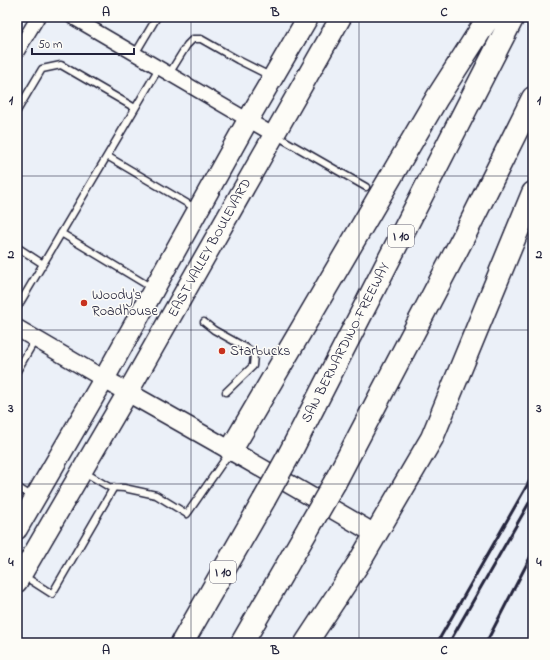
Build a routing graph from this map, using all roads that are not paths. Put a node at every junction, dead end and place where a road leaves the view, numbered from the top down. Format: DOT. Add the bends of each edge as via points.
graph roads {
  1 [pos="38,17"];
  2 [pos="72,17"];
  3 [pos="157,17"];
  4 [pos="308,17"];
  5 [pos="341,17"];
  6 [pos="489,17"];
  7 [pos="513,17"];
  8 [pos="17,52"];
  9 [pos="135,54"];
  10 [pos="164,71"];
  11 [pos="273,78"];
  12 [pos="533,98"];
  13 [pos="135,108"];
  14 [pos="17,111"];
  15 [pos="248,120"];
  16 [pos="274,135"];
  17 [pos="107,156"];
  18 [pos="366,186"];
  19 [pos="533,193"];
  20 [pos="197,210"];
  21 [pos="62,233"];
  22 [pos="17,247"];
  23 [pos="43,264"];
  24 [pos="154,289"];
  25 [pos="17,308"];
  26 [pos="204,322"];
  27 [pos="17,328"];
  28 [pos="36,339"];
  29 [pos="17,371"];
  30 [pos="104,379"];
  31 [pos="128,392"];
  32 [pos="226,392"];
  33 [pos="232,450"];
  34 [pos="82,471"];
  35 [pos="17,487"];
  36 [pos="114,487"];
  37 [pos="35,498"];
  38 [pos="17,529"];
  39 [pos="375,534"];
  40 [pos="19,578"];
  41 [pos="182,643"];
  42 [pos="242,643"];
  43 [pos="306,643"];
  1 -- 8 [label="street"];
  2 -- 9 [label="street"];
  3 -- 9 [label="lane"];
  4 -- 11 [label="main road, EAST VALLEY BOULEVARD"];
  5 -- 16 [label="main road, EAST VALLEY BOULEVARD"];
  6 -- 33 [label="highway" via="437,98"];
  7 -- 41 [label="highway, SAN BERNARDINO FREEWAY / I 10, bridge" via="289,455"];
  9 -- 10 [label="street"];
  10 -- 11 [label="lane" via="193,39 201,39"];
  10 -- 13 [label="lane"];
  10 -- 15 [label="street"];
  11 -- 15 [label="main road, EAST VALLEY BOULEVARD"];
  12 -- 42 [label="highway, bridge" via="335,482"];
  13 -- 14 [label="lane" via="61,65 42,69"];
  13 -- 17 [label="lane"];
  15 -- 16 [label="street"];
  15 -- 20 [label="main road, EAST VALLEY BOULEVARD"];
  16 -- 18 [label="lane"];
  16 -- 31 [label="main road, EAST VALLEY BOULEVARD"];
  17 -- 20 [label="lane"];
  17 -- 21 [label="lane"];
  19 -- 39 [label="highway" via="432,438"];
  20 -- 24 [label="main road, EAST VALLEY BOULEVARD"];
  21 -- 23 [label="lane"];
  21 -- 24 [label="lane"];
  22 -- 23 [label="lane"];
  23 -- 25 [label="lane"];
  24 -- 30 [label="main road, EAST VALLEY BOULEVARD"];
  26 -- 32 [label="lane" via="254,355 253,366"];
  27 -- 28 [label="street"];
  28 -- 29 [label="lane"];
  28 -- 30 [label="street"];
  30 -- 31 [label="main road"];
  30 -- 37 [label="main road, EAST VALLEY BOULEVARD"];
  31 -- 33 [label="main road"];
  31 -- 34 [label="main road, EAST VALLEY BOULEVARD"];
  33 -- 36 [label="lane" via="187,514 156,495"];
  33 -- 39 [label="main road"];
  34 -- 36 [label="lane" via="108,487"];
  34 -- 40 [label="main road, EAST VALLEY BOULEVARD"];
  35 -- 37 [label="lane"];
  36 -- 40 [label="lane" via="52,594"];
  37 -- 38 [label="main road, EAST VALLEY BOULEVARD"];
  39 -- 43 [label="highway"];
}
